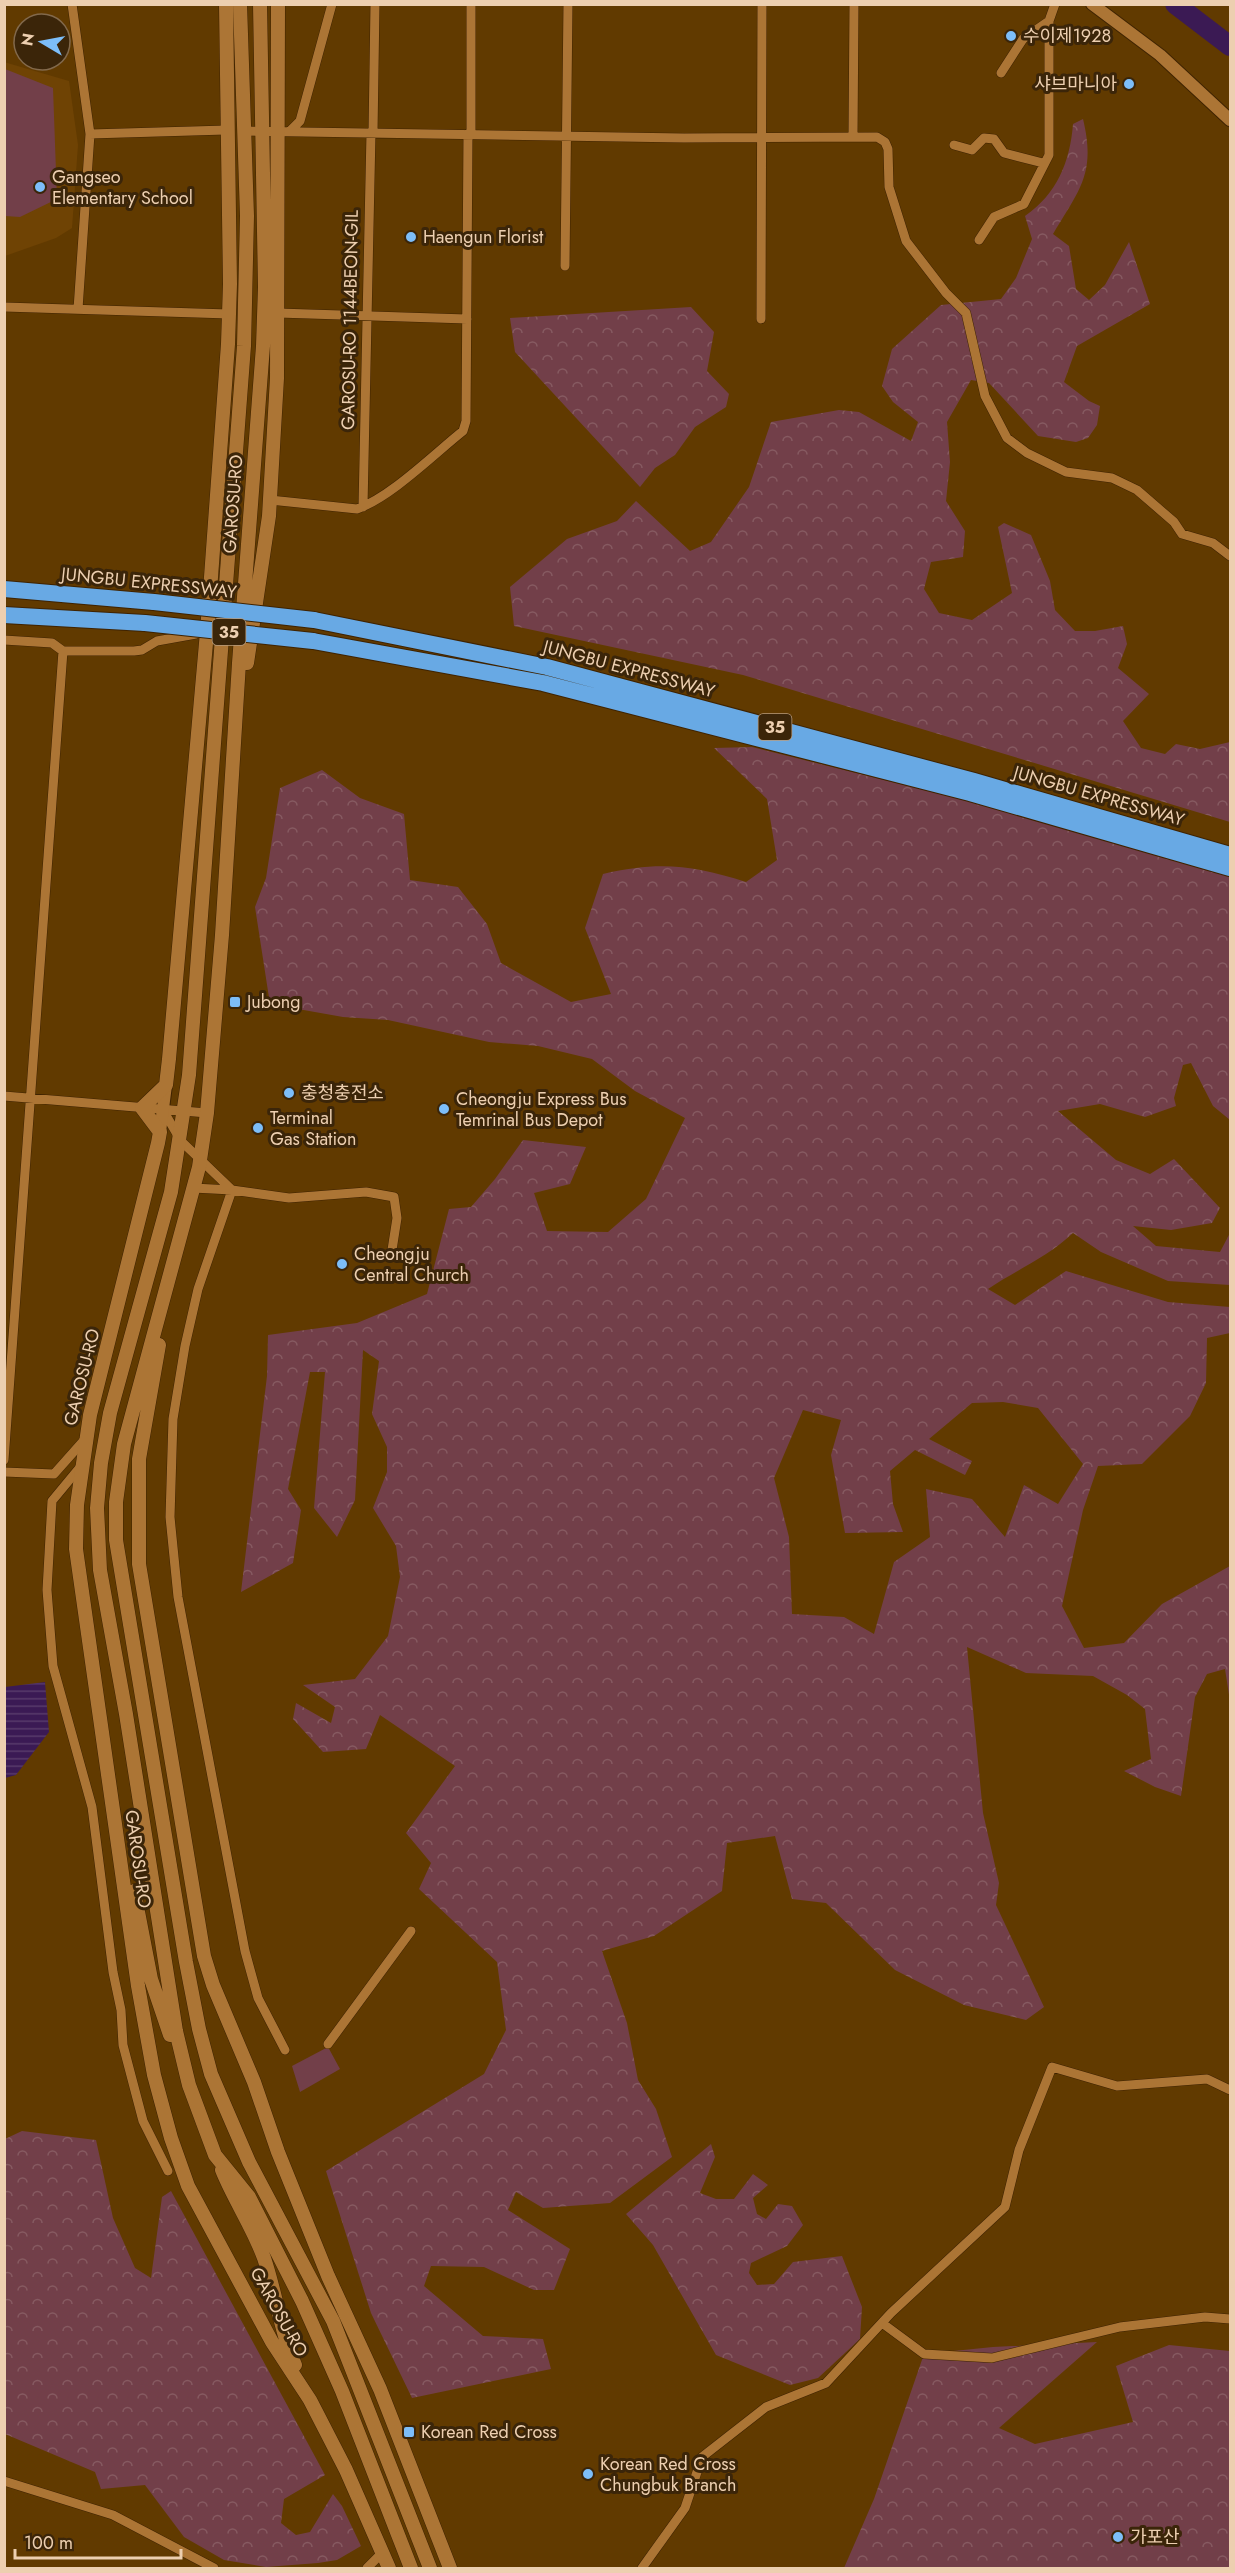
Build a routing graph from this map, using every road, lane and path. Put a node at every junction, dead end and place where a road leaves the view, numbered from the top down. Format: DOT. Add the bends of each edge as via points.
graph roads {
  1 [pos="72,4"];
  2 [pos="226,4"];
  3 [pos="240,4"];
  4 [pos="260,4"];
  5 [pos="278,4"];
  6 [pos="332,4"];
  7 [pos="375,4"];
  8 [pos="471,4"];
  9 [pos="568,4"];
  10 [pos="762,4"];
  11 [pos="854,4"];
  12 [pos="1055,4"];
  13 [pos="1092,4"];
  14 [pos="1049,21"];
  15 [pos="1001,73"];
  16 [pos="1230,120"];
  17 [pos="226,130"];
  18 [pos="244,130"];
  19 [pos="262,131"];
  20 [pos="284,131"];
  21 [pos="372,133"];
  22 [pos="90,134"];
  23 [pos="470,134"];
  24 [pos="567,136"];
  25 [pos="762,136"];
  26 [pos="853,137"];
  27 [pos="954,145"];
  28 [pos="1043,164"];
  29 [pos="980,240"];
  30 [pos="565,266"];
  31 [pos="4,306"];
  32 [pos="78,309"];
  33 [pos="278,313"];
  34 [pos="229,314"];
  35 [pos="367,316"];
  36 [pos="467,319"];
  37 [pos="761,319"];
  38 [pos="270,500"];
  39 [pos="363,507"];
  40 [pos="1230,556"];
  41 [pos="4,589"];
  42 [pos="4,615"];
  43 [pos="207,632"];
  44 [pos="4,640"];
  45 [pos="63,651"];
  46 [pos="235,727"];
  47 [pos="1230,855"];
  48 [pos="1230,868"];
  49 [pos="166,1085"];
  50 [pos="4,1096"];
  51 [pos="29,1098"];
  52 [pos="142,1108"];
  53 [pos="163,1110"];
  54 [pos="184,1112"];
  55 [pos="207,1113"];
  56 [pos="160,1132"];
  57 [pos="181,1141"];
  58 [pos="200,1161"];
  59 [pos="193,1188"];
  60 [pos="232,1190"];
  61 [pos="392,1250"];
  62 [pos="171,1270"];
  63 [pos="86,1438"];
  64 [pos="4,1460"];
  65 [pos="81,1466"];
  66 [pos="4,1472"];
  67 [pos="116,1828"];
  68 [pos="411,1931"];
  69 [pos="328,2044"];
  70 [pos="285,2050"];
  71 [pos="189,2085"];
  72 [pos="1230,2090"];
  73 [pos="215,2155"];
  74 [pos="168,2171"];
  75 [pos="1230,2319"];
  76 [pos="882,2323"];
  77 [pos="310,2400"];
  78 [pos="4,2481"];
  79 [pos="383,2552"];
  80 [pos="214,2568"];
  81 [pos="367,2568"];
  82 [pos="389,2568"];
  83 [pos="411,2568"];
  84 [pos="430,2568"];
  85 [pos="450,2568"];
  86 [pos="642,2568"];
  1 -- 22 [label="street"];
  2 -- 17 [label="main road, GAROSU-RO"];
  3 -- 18 [label="main road, GAROSU-RO"];
  4 -- 19 [label="main road, GAROSU-RO"];
  5 -- 20 [label="main road"];
  6 -- 20 [label="street" via="300,121"];
  7 -- 21 [label="street, GAROSU-RO 1144BEON-GIL"];
  8 -- 23 [label="street"];
  9 -- 24 [label="street"];
  10 -- 25 [label="street"];
  11 -- 26 [label="street"];
  12 -- 14 [label="street"];
  13 -- 16 [label="street" via="1160,55"];
  14 -- 15 [label="street" via="1023,39"];
  14 -- 28 [label="street" via="1049,155"];
  17 -- 22 [label="street"];
  17 -- 34 [label="main road, GAROSU-RO"];
  18 -- 19 [label="street"];
  18 -- 54 [label="main road, GAROSU-RO" via="244,345"];
  19 -- 20 [label="street"];
  19 -- 46 [label="main road, GAROSU-RO" via="263,346"];
  20 -- 21 [label="street"];
  20 -- 33 [label="main road"];
  21 -- 23 [label="street"];
  21 -- 35 [label="street, GAROSU-RO 1144BEON-GIL"];
  22 -- 32 [label="street"];
  23 -- 24 [label="street"];
  23 -- 36 [label="street"];
  24 -- 25 [label="street"];
  24 -- 30 [label="street"];
  25 -- 26 [label="street"];
  25 -- 37 [label="street"];
  26 -- 40 [label="street" via="877,137 885,142 888,187 906,241 966,313 985,396 1007,438 1027,453 1066,471 1125,483 1174,522 1182,534 1213,543"];
  27 -- 28 [label="street" via="972,150 984,138 994,139 1004,153"];
  28 -- 29 [label="street" via="1024,204 994,217"];
  31 -- 32 [label="street"];
  32 -- 34 [label="street"];
  33 -- 35 [label="street"];
  33 -- 38 [label="main road"];
  34 -- 43 [label="main road, GAROSU-RO"];
  35 -- 36 [label="street"];
  35 -- 39 [label="street, GAROSU-RO 1144BEON-GIL"];
  36 -- 39 [label="street" via="464,431"];
  38 -- 39 [label="street"];
  38 -- 46 [label="main road" via="248,663"];
  41 -- 47 [label="highway, JUNGBU EXPRESSWAY / 35, bridge" via="314,620 547,667 974,781"];
  42 -- 48 [label="highway, JUNGBU EXPRESSWAY / 35, bridge" via="145,623 313,641 543,683 970,793"];
  43 -- 45 [label="street" via="157,641 142,650"];
  43 -- 49 [label="main road, GAROSU-RO"];
  44 -- 45 [label="street" via="52,644"];
  45 -- 51 [label="street"];
  46 -- 55 [label="main road, GAROSU-RO"];
  49 -- 52 [label="main road"];
  49 -- 53 [label="street, GAROSU-RO"];
  50 -- 51 [label="street"];
  51 -- 52 [label="street"];
  51 -- 64 [label="street"];
  52 -- 53 [label="street"];
  52 -- 56 [label="main road"];
  53 -- 54 [label="street"];
  53 -- 56 [label="street, GAROSU-RO"];
  53 -- 57 [label="street"];
  54 -- 55 [label="street"];
  54 -- 57 [label="main road, GAROSU-RO"];
  55 -- 58 [label="main road, GAROSU-RO"];
  56 -- 63 [label="main road, GAROSU-RO"];
  57 -- 58 [label="street"];
  57 -- 71 [label="main road, GAROSU-RO" via="171,1192 110,1413 97,1508 100,1570 176,2031"];
  58 -- 59 [label="main road, GAROSU-RO"];
  58 -- 60 [label="street"];
  59 -- 60 [label="street"];
  59 -- 62 [label="main road, GAROSU-RO"];
  60 -- 61 [label="street" via="289,1198 366,1192 394,1197 397,1218"];
  60 -- 70 [label="street" via="191,1314 173,1419 171,1517 178,1597 244,1952 258,1998"];
  62 -- 84 [label="main road, GAROSU-RO" via="121,1461 116,1540 199,2029 211,2074 249,2162 333,2321"];
  62 -- 85 [label="main road, GAROSU-RO" via="139,1459 138,1539 146,1617 196,1921 213,1985 254,2082 278,2152 380,2389"];
  63 -- 65 [label="main road, GAROSU-RO"];
  63 -- 66 [label="street" via="54,1474"];
  65 -- 67 [label="main road, GAROSU-RO" via="76,1549"];
  65 -- 74 [label="street" via="52,1501 47,1590 53,1666 92,1806 123,2045 143,2121"];
  67 -- 71 [label="main road" via="129,1867 151,1979"];
  67 -- 77 [label="main road, GAROSU-RO" via="140,1997 154,2075 171,2138 188,2186 272,2342"];
  68 -- 69 [label="street"];
  71 -- 73 [label="main road, GAROSU-RO"];
  72 -- 76 [label="street" via="1207,2079 1117,2086 1052,2067 1019,2150 1005,2207"];
  73 -- 77 [label="main road" via="265,2260 279,2321"];
  73 -- 83 [label="main road, GAROSU-RO" via="249,2197 279,2251 342,2391"];
  75 -- 76 [label="street" via="1205,2317 1120,2327 992,2358 924,2354"];
  76 -- 86 [label="street" via="826,2383 766,2407 702,2457 684,2508"];
  77 -- 79 [label="main road, GAROSU-RO"];
  78 -- 80 [label="street" via="113,2515"];
  79 -- 81 [label="street"];
  79 -- 82 [label="main road, GAROSU-RO"];
}
